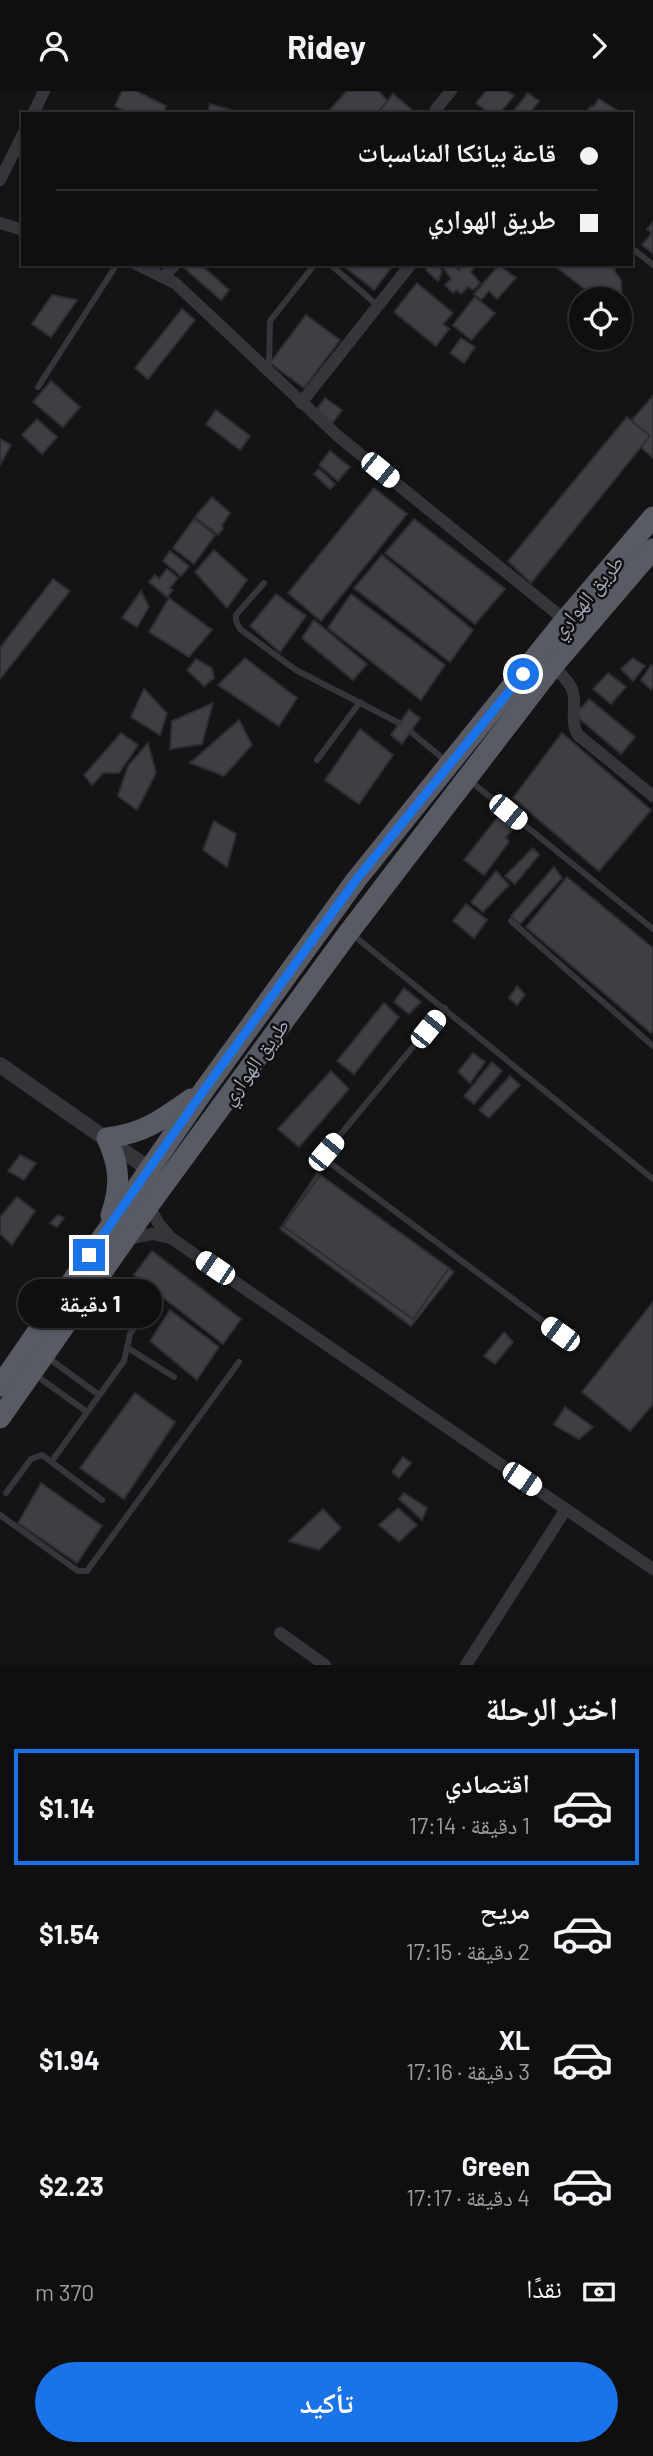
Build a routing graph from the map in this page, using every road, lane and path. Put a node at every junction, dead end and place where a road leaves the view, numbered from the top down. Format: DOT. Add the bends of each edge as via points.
graph roads {
  1 [pos="44,91"];
  2 [pos="451,91"];
  3 [pos="436,109"];
  4 [pos="34,112"];
  5 [pos="21,138"];
  6 [pos="0,180"];
  7 [pos="0,223"];
  8 [pos="21,229"];
  9 [pos="633,248"];
  10 [pos="653,265"];
  11 [pos="116,266"];
  12 [pos="140,266"];
  13 [pos="173,266"];
  14 [pos="313,266"];
  15 [pos="332,266"];
  16 [pos="409,266"];
  17 [pos="164,277"];
  18 [pos="378,306"];
  19 [pos="269,372"];
  20 [pos="38,387"];
  21 [pos="301,403"];
  22 [pos="653,517"];
  23 [pos="653,549"];
  24 [pos="264,583"];
  25 [pos="565,620"];
  26 [pos="553,666"];
  27 [pos="360,702"];
  28 [pos="503,716"];
  29 [pos="399,723"];
  30 [pos="411,732"];
  31 [pos="317,760"];
  32 [pos="450,764"];
  33 [pos="467,779"];
  34 [pos="653,796"];
  35 [pos="511,921"];
  36 [pos="653,929"];
  37 [pos="349,932"];
  38 [pos="445,1008"];
  39 [pos="653,1046"];
  40 [pos="0,1065"];
  41 [pos="204,1090"];
  42 [pos="107,1138"];
  43 [pos="149,1169"];
  44 [pos="653,1179"];
  45 [pos="149,1205"];
  46 [pos="104,1233"];
  47 [pos="171,1238"];
  48 [pos="125,1240"];
  49 [pos="151,1302"];
  50 [pos="560,1334"];
  51 [pos="128,1348"];
  52 [pos="239,1362"];
  53 [pos="38,1364"];
  54 [pos="174,1377"];
  55 [pos="0,1386"];
  56 [pos="99,1395"];
  57 [pos="87,1412"];
  58 [pos="0,1418"];
  59 [pos="52,1461"];
  60 [pos="6,1493"];
  61 [pos="102,1500"];
  62 [pos="566,1509"];
  63 [pos="0,1515"];
  64 [pos="653,1569"];
  65 [pos="280,1633"];
  66 [pos="310,1661"];
  67 [pos="326,1665"];
  68 [pos="466,1665"];
  1 -- 4 [label="street"];
  2 -- 3 [label="street"];
  5 -- 6 [label="street"];
  7 -- 8 [label="street"];
  9 -- 10 [label="lane"];
  11 -- 20 [label="lane"];
  12 -- 17 [label="street"];
  13 -- 17 [label="street"];
  14 -- 19 [label="lane" via="270,321"];
  15 -- 18 [label="lane"];
  16 -- 18 [label="street"];
  17 -- 19 [label="street" via="176,283"];
  18 -- 21 [label="street"];
  19 -- 21 [label="street"];
  21 -- 25 [label="street"];
  22 -- 25 [label="highway, طريق الهواري"];
  23 -- 26 [label="highway, طريق الهواري"];
  24 -- 27 [label="lane" via="236,615 240,629 296,670"];
  25 -- 28 [label="highway, طريق الهواري"];
  26 -- 28 [label="highway, طريق الهواري"];
  26 -- 34 [label="street" via="571,687 578,735"];
  27 -- 29 [label="lane"];
  27 -- 31 [label="lane"];
  28 -- 32 [label="highway, طريق الهواري"];
  28 -- 33 [label="highway, طريق الهواري"];
  30 -- 32 [label="lane"];
  32 -- 41 [label="highway, طريق الهواري" via="356,880"];
  33 -- 36 [label="lane"];
  33 -- 37 [label="highway, طريق الهواري"];
  35 -- 39 [label="lane"];
  37 -- 38 [label="lane"];
  37 -- 45 [label="highway, طريق الهواري"];
  38 -- 44 [label="lane"];
  38 -- 50 [label="lane" via="326,1152 326,1160"];
  40 -- 42 [label="street"];
  41 -- 42 [label="highway" via="151,1126"];
  41 -- 43 [label="highway, طريق الهواري"];
  42 -- 43 [label="street"];
  42 -- 46 [label="highway" via="116,1157 119,1181"];
  43 -- 46 [label="highway, طريق الهواري"];
  45 -- 47 [label="street"];
  45 -- 48 [label="highway, طريق الهواري"];
  46 -- 55 [label="highway, طريق الهواري"];
  47 -- 48 [label="street" via="143,1235"];
  47 -- 62 [label="street"];
  48 -- 53 [label="highway, طريق الهواري"];
  49 -- 51 [label="lane" via="130,1334"];
  51 -- 54 [label="lane"];
  51 -- 56 [label="lane"];
  52 -- 63 [label="lane" via="87,1571 78,1571"];
  53 -- 56 [label="lane"];
  53 -- 57 [label="lane"];
  53 -- 58 [label="highway, طريق الهواري"];
  56 -- 57 [label="lane"];
  57 -- 59 [label="lane"];
  59 -- 60 [label="lane" via="42,1455 31,1459"];
  59 -- 61 [label="lane"];
  62 -- 64 [label="street"];
  62 -- 68 [label="street"];
  65 -- 66 [label="street"];
  66 -- 67 [label="street"];
}
